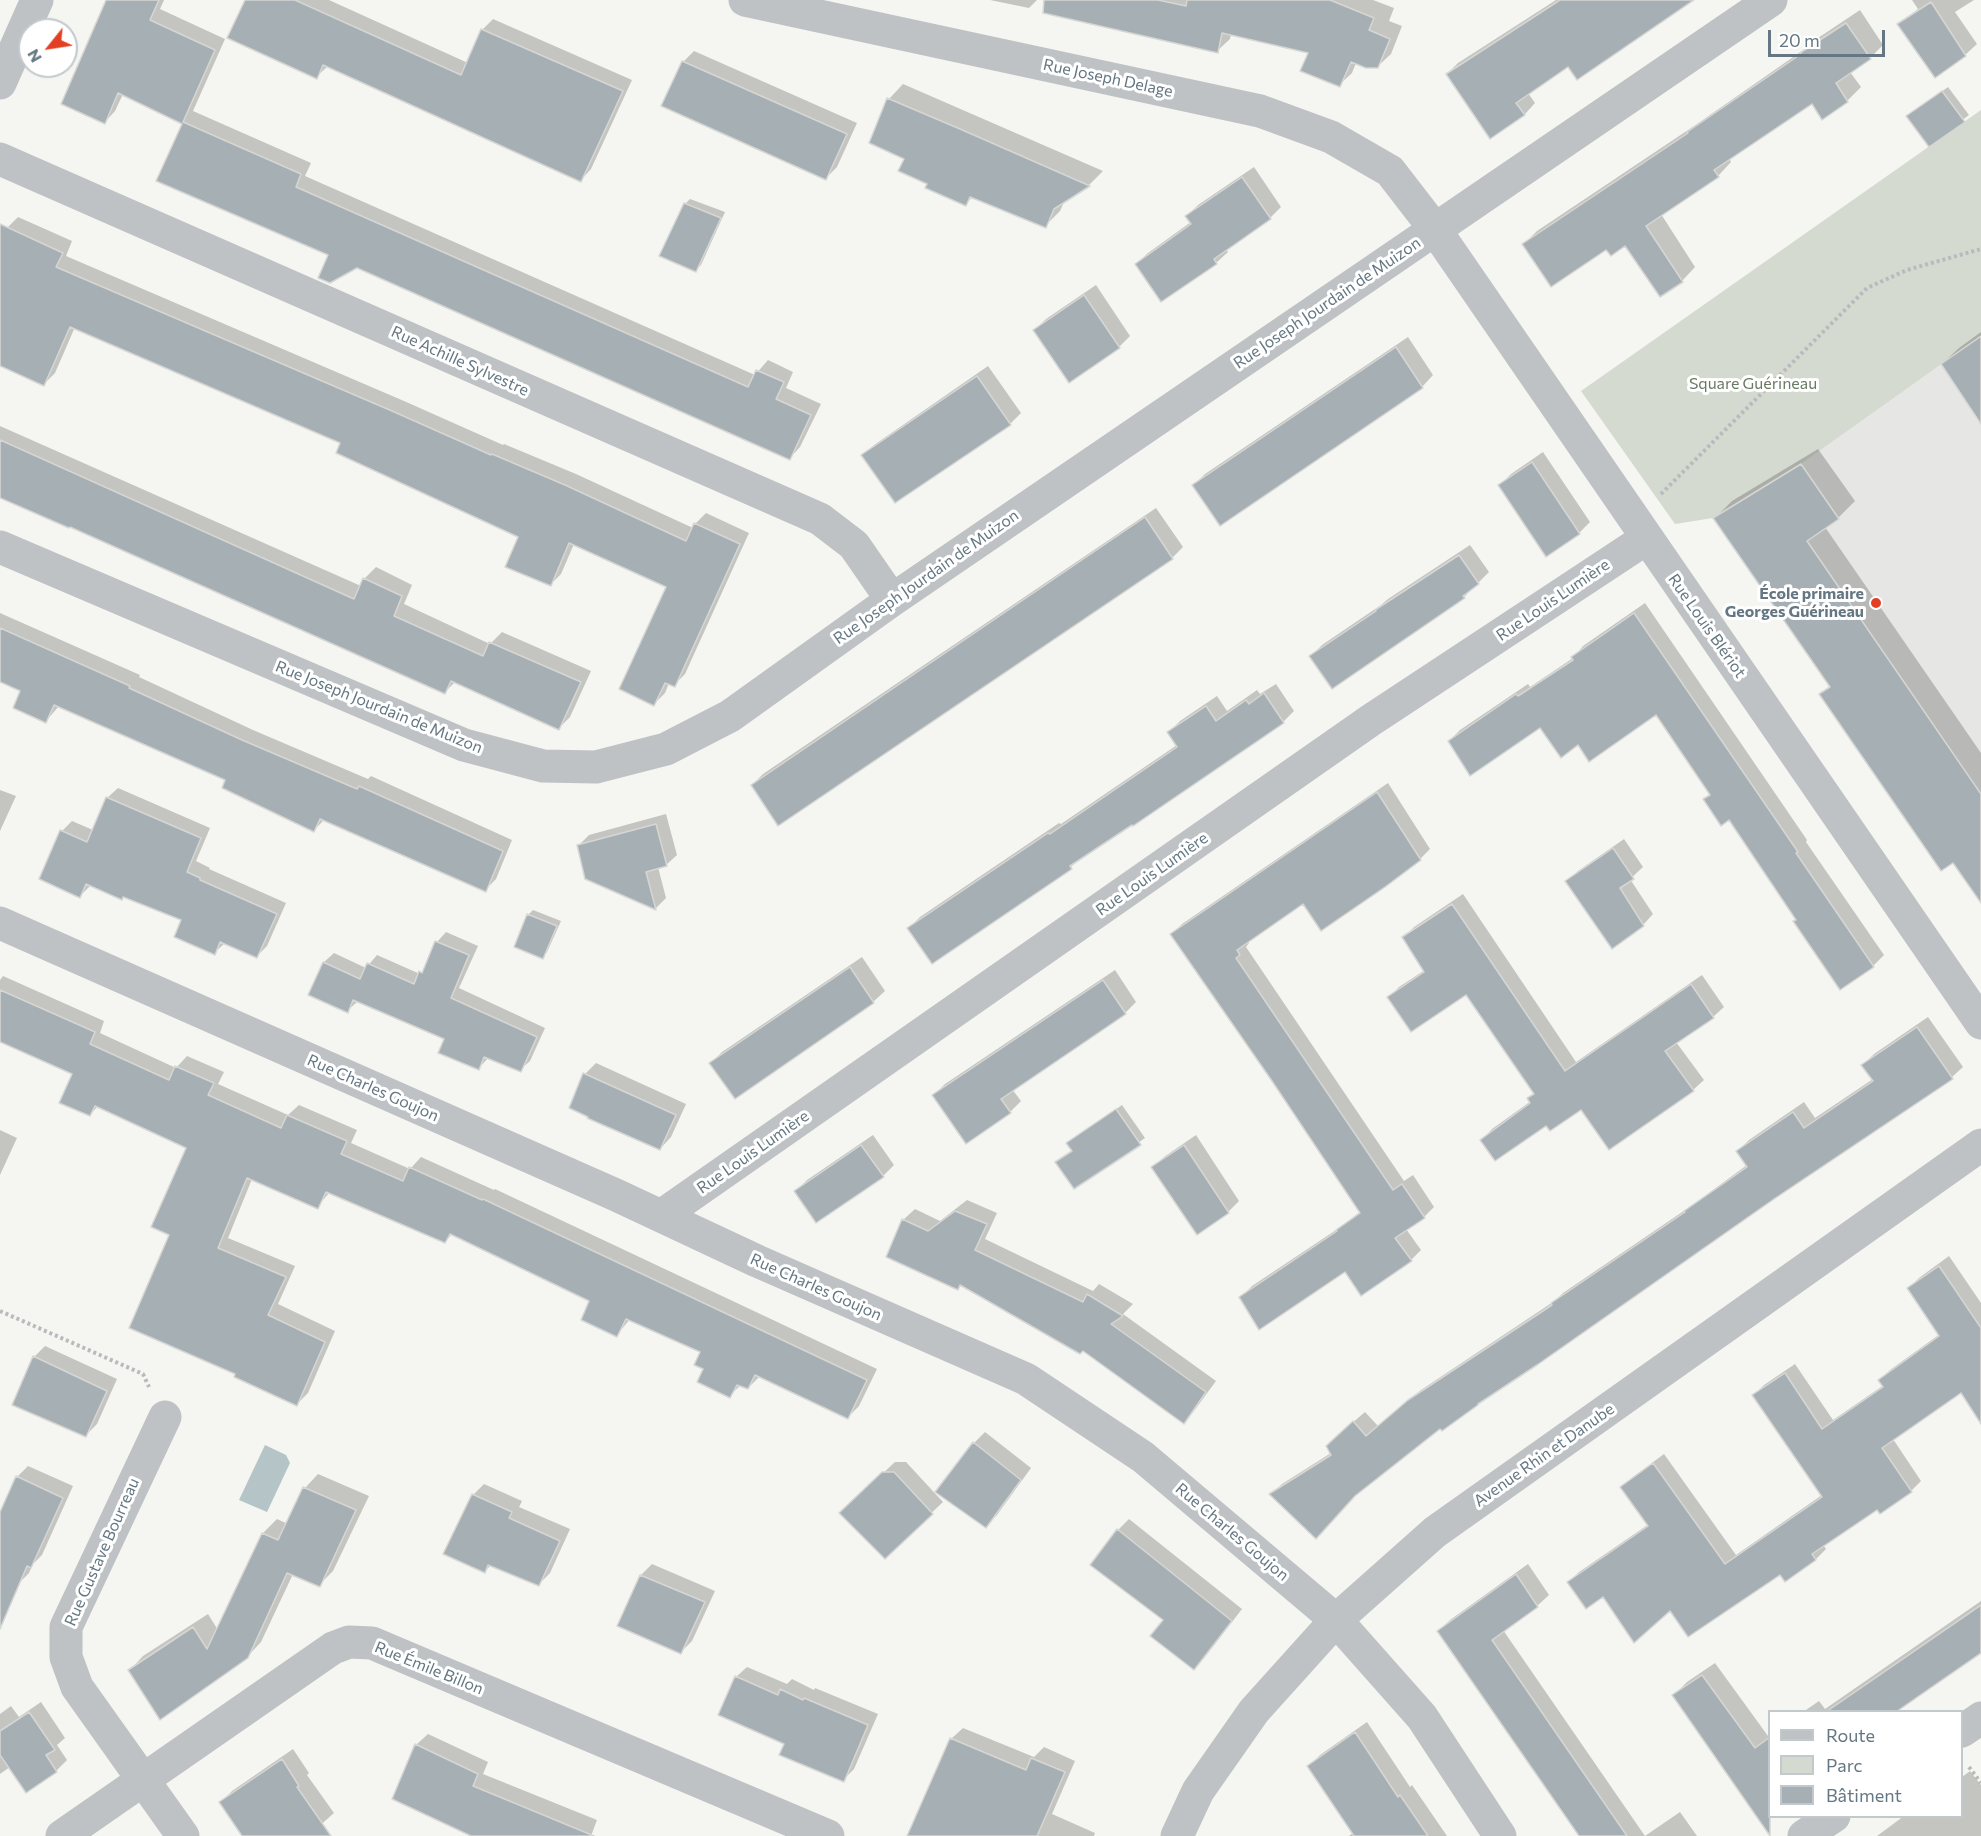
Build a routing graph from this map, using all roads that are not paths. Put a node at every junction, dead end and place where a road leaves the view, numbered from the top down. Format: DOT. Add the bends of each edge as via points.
graph roads {
  1 [pos="37,0"];
  2 [pos="745,0"];
  3 [pos="1771,0"];
  4 [pos="0,83"];
  5 [pos="0,159"];
  6 [pos="1434,228"];
  7 [pos="1641,529"];
  8 [pos="0,547"];
  9 [pos="892,600"];
  10 [pos="0,923"];
  11 [pos="1981,1023"];
  12 [pos="1981,1145"];
  13 [pos="661,1216"];
  14 [pos="165,1417"];
  15 [pos="1336,1620"];
  16 [pos="1981,1718"];
  17 [pos="1963,1730"];
  18 [pos="143,1779"];
  19 [pos="1831,1818"];
  20 [pos="62,1836"];
  21 [pos="183,1836"];
  22 [pos="828,1836"];
  23 [pos="1177,1836"];
  24 [pos="1500,1836"];
  25 [pos="1804,1836"];
  1 -- 4 [label="street"];
  2 -- 6 [label="street, Rue Joseph Delage" via="1260,111 1331,137 1390,171"];
  3 -- 6 [label="street, Rue Joseph Jourdain de Muizon"];
  5 -- 9 [label="street, Rue Achille Sylvestre" via="820,519 854,545"];
  6 -- 7 [label="street, Rue Louis Blériot"];
  6 -- 9 [label="street, Rue Joseph Jourdain de Muizon"];
  7 -- 11 [label="street, Rue Louis Blériot"];
  7 -- 13 [label="street, Rue Louis Lumière"];
  8 -- 9 [label="street, Rue Joseph Jourdain de Muizon" via="464,745 543,766 596,767 666,749 730,716"];
  10 -- 13 [label="street, Rue Charles Goujon"];
  12 -- 15 [label="street, Avenue Rhin et Danube" via="1435,1532"];
  13 -- 15 [label="street, Rue Charles Goujon" via="1026,1379 1143,1457"];
  14 -- 18 [label="street, Rue Gustave Bourreau" via="66,1627 66,1657 77,1687"];
  15 -- 23 [label="street, Avenue Rhin et Danube" via="1254,1711 1198,1791"];
  15 -- 24 [label="street, Rue Charles Goujon" via="1422,1717"];
  16 -- 17 [label="street"];
  18 -- 20 [label="street, Rue Émile Billon"];
  18 -- 21 [label="street, Rue Gustave Bourreau"];
  18 -- 22 [label="street, Rue Émile Billon" via="333,1648 349,1642 372,1643"];
  19 -- 25 [label="street"];
}
